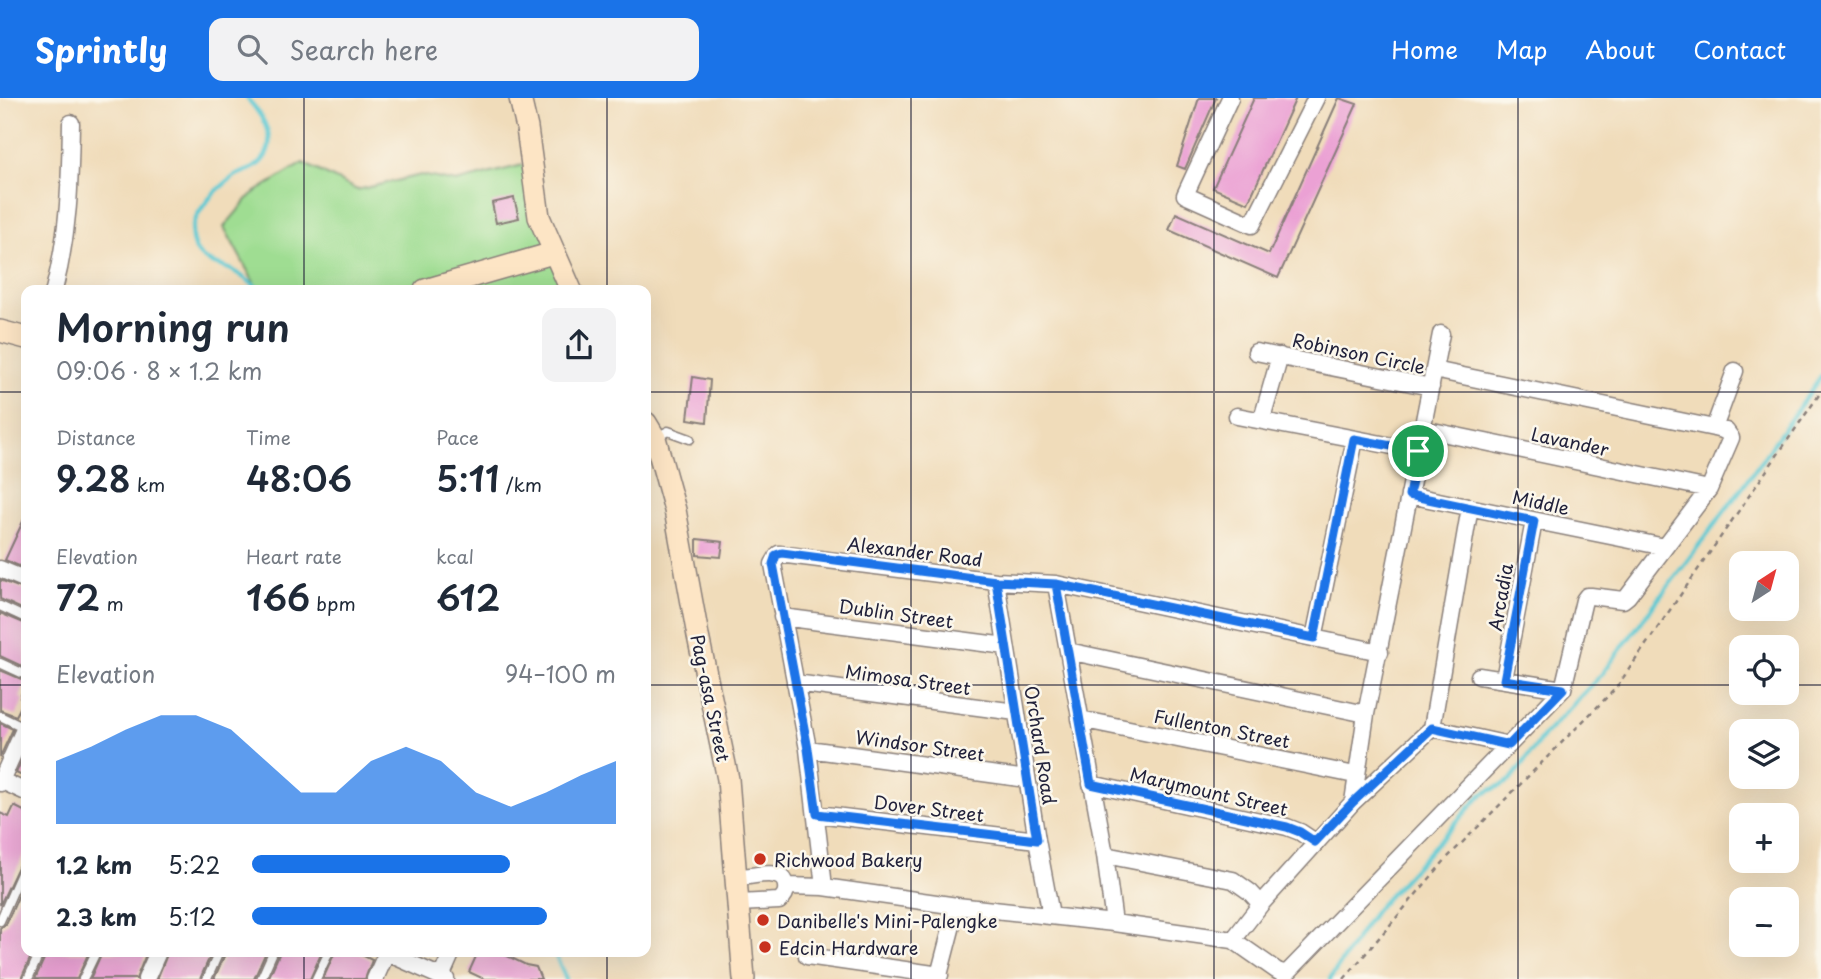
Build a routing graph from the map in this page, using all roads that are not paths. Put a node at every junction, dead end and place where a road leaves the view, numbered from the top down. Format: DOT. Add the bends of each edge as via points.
graph roads {
  1 [pos="520,98"];
  2 [pos="1230,98"];
  3 [pos="1316,98"];
  4 [pos="71,124"];
  5 [pos="553,253"];
  6 [pos="55,285"];
  7 [pos="442,285"];
  8 [pos="569,285"];
  9 [pos="0,331"];
  10 [pos="1441,334"];
  11 [pos="21,337"];
  12 [pos="1256,352"];
  13 [pos="1280,356"];
  14 [pos="1434,370"];
  15 [pos="1735,371"];
  16 [pos="1431,387"];
  17 [pos="1237,416"];
  18 [pos="1262,419"];
  19 [pos="1714,428"];
  20 [pos="1423,429"];
  21 [pos="651,431"];
  22 [pos="651,434"];
  23 [pos="690,439"];
  24 [pos="1354,439"];
  25 [pos="1418,451"];
  26 [pos="1709,489"];
  27 [pos="1409,495"];
  28 [pos="1470,507"];
  29 [pos="1534,521"];
  30 [pos="1665,547"];
  31 [pos="0,569"];
  32 [pos="21,578"];
  33 [pos="996,581"];
  34 [pos="1056,584"];
  35 [pos="0,606"];
  36 [pos="21,616"];
  37 [pos="782,617"];
  38 [pos="1314,638"];
  39 [pos="1006,646"];
  40 [pos="1068,651"];
  41 [pos="1380,652"];
  42 [pos="0,663"];
  43 [pos="21,673"];
  44 [pos="1479,676"];
  45 [pos="1504,680"];
  46 [pos="795,683"];
  47 [pos="1563,689"];
  48 [pos="1016,712"];
  49 [pos="1366,714"];
  50 [pos="0,716"];
  51 [pos="1080,719"];
  52 [pos="21,725"];
  53 [pos="1432,728"];
  54 [pos="21,737"];
  55 [pos="1509,745"];
  56 [pos="808,749"];
  57 [pos="1355,775"];
  58 [pos="1027,779"];
  59 [pos="0,781"];
  60 [pos="1091,784"];
  61 [pos="21,790"];
  62 [pos="1353,802"];
  63 [pos="817,814"];
  64 [pos="1037,840"];
  65 [pos="1315,842"];
  66 [pos="1105,855"];
  67 [pos="21,873"];
  68 [pos="736,878"];
  69 [pos="786,886"];
  70 [pos="824,887"];
  71 [pos="739,904"];
  72 [pos="1261,904"];
  73 [pos="957,906"];
  74 [pos="1051,915"];
  75 [pos="0,921"];
  76 [pos="1114,923"];
  77 [pos="1233,940"];
  78 [pos="807,956"];
  79 [pos="38,957"];
  80 [pos="94,957"];
  81 [pos="156,957"];
  82 [pos="217,957"];
  83 [pos="271,957"];
  84 [pos="327,957"];
  85 [pos="384,957"];
  86 [pos="397,957"];
  87 [pos="450,957"];
  88 [pos="863,972"];
  89 [pos="440,977"];
  90 [pos="939,977"];
  91 [pos="28,979"];
  92 [pos="83,979"];
  93 [pos="146,979"];
  94 [pos="207,979"];
  95 [pos="261,979"];
  96 [pos="316,979"];
  97 [pos="375,979"];
  98 [pos="744,979"];
  1 -- 5 [label="street" via="539,217"];
  2 -- 3 [label="street" via="1185,195 1252,225"];
  4 -- 6 [label="street" via="69,215"];
  5 -- 7 [label="street"];
  5 -- 8 [label="street"];
  9 -- 11 [label="street"];
  10 -- 14 [label="street"];
  12 -- 13 [label="street, Robinson Circle"];
  13 -- 16 [label="street, Robinson Circle"];
  13 -- 18 [label="street, Robinson Circle"];
  14 -- 16 [label="street"];
  14 -- 19 [label="street"];
  15 -- 19 [label="street"];
  16 -- 20 [label="street"];
  17 -- 18 [label="street"];
  18 -- 24 [label="street"];
  19 -- 26 [label="street" via="1731,438"];
  20 -- 25 [label="street"];
  20 -- 26 [label="street, Lavander"];
  21 -- 23 [label="lane"];
  22 -- 68 [label="street, Pag-asa Street" via="675,510 729,779"];
  24 -- 25 [label="street"];
  24 -- 38 [label="street"];
  25 -- 27 [label="street"];
  26 -- 30 [label="street"];
  27 -- 28 [label="street, Middle"];
  27 -- 41 [label="street"];
  28 -- 29 [label="street, Middle"];
  28 -- 53 [label="street"];
  29 -- 30 [label="street, Middle"];
  29 -- 45 [label="street, Arcadia"];
  30 -- 47 [label="street" via="1623,600 1591,596 1584,600"];
  31 -- 32 [label="street"];
  33 -- 34 [label="street, Alexander Road"];
  33 -- 37 [label="street, Alexander Road" via="782,553 773,564"];
  33 -- 39 [label="street, Orchard Road"];
  34 -- 38 [label="street, Alexander Road"];
  34 -- 40 [label="street"];
  35 -- 36 [label="lane"];
  37 -- 39 [label="street, Dublin Street"];
  37 -- 46 [label="street, Alexander Road"];
  38 -- 41 [label="street, Alexander Road"];
  39 -- 48 [label="street, Orchard Road"];
  40 -- 49 [label="street"];
  40 -- 51 [label="street"];
  41 -- 49 [label="street"];
  42 -- 43 [label="lane"];
  44 -- 45 [label="street"];
  45 -- 47 [label="street"];
  46 -- 48 [label="street, Mimosa Street"];
  46 -- 56 [label="street, Alexander Road"];
  47 -- 55 [label="street"];
  48 -- 58 [label="street, Orchard Road"];
  49 -- 57 [label="street"];
  50 -- 52 [label="lane"];
  51 -- 57 [label="street, Fullenton Street"];
  51 -- 60 [label="street"];
  53 -- 55 [label="street"];
  53 -- 62 [label="street"];
  54 -- 59 [label="street"];
  55 -- 77 [label="street" via="1288,972 1281,973"];
  56 -- 58 [label="street, Windsor Street"];
  56 -- 63 [label="street, Alexander Road"];
  57 -- 62 [label="street"];
  58 -- 64 [label="street, Orchard Road"];
  59 -- 61 [label="street"];
  60 -- 65 [label="street, Marymount Street" via="1287,827"];
  60 -- 66 [label="street"];
  62 -- 65 [label="street"];
  63 -- 64 [label="street, Dover Street"];
  63 -- 70 [label="street, Alexander Road"];
  64 -- 74 [label="street, Orchard Road"];
  65 -- 72 [label="street"];
  66 -- 72 [label="street" via="1233,880"];
  66 -- 76 [label="street"];
  67 -- 75 [label="lane"];
  68 -- 69 [label="street" via="776,874"];
  68 -- 71 [label="street, Pag-asa Street"];
  69 -- 70 [label="street"];
  69 -- 71 [label="street" via="779,901"];
  70 -- 73 [label="street"];
  71 -- 98 [label="street, Pag-asa Street"];
  72 -- 77 [label="street"];
  73 -- 74 [label="street"];
  73 -- 90 [label="street"];
  74 -- 76 [label="street"];
  76 -- 77 [label="street"];
  78 -- 88 [label="street"];
  79 -- 91 [label="lane"];
  80 -- 92 [label="lane"];
  81 -- 93 [label="street"];
  82 -- 94 [label="lane"];
  83 -- 95 [label="lane"];
  84 -- 96 [label="lane"];
  85 -- 97 [label="street"];
  86 -- 89 [label="street"];
  87 -- 89 [label="street"];
  88 -- 90 [label="street"];
}
